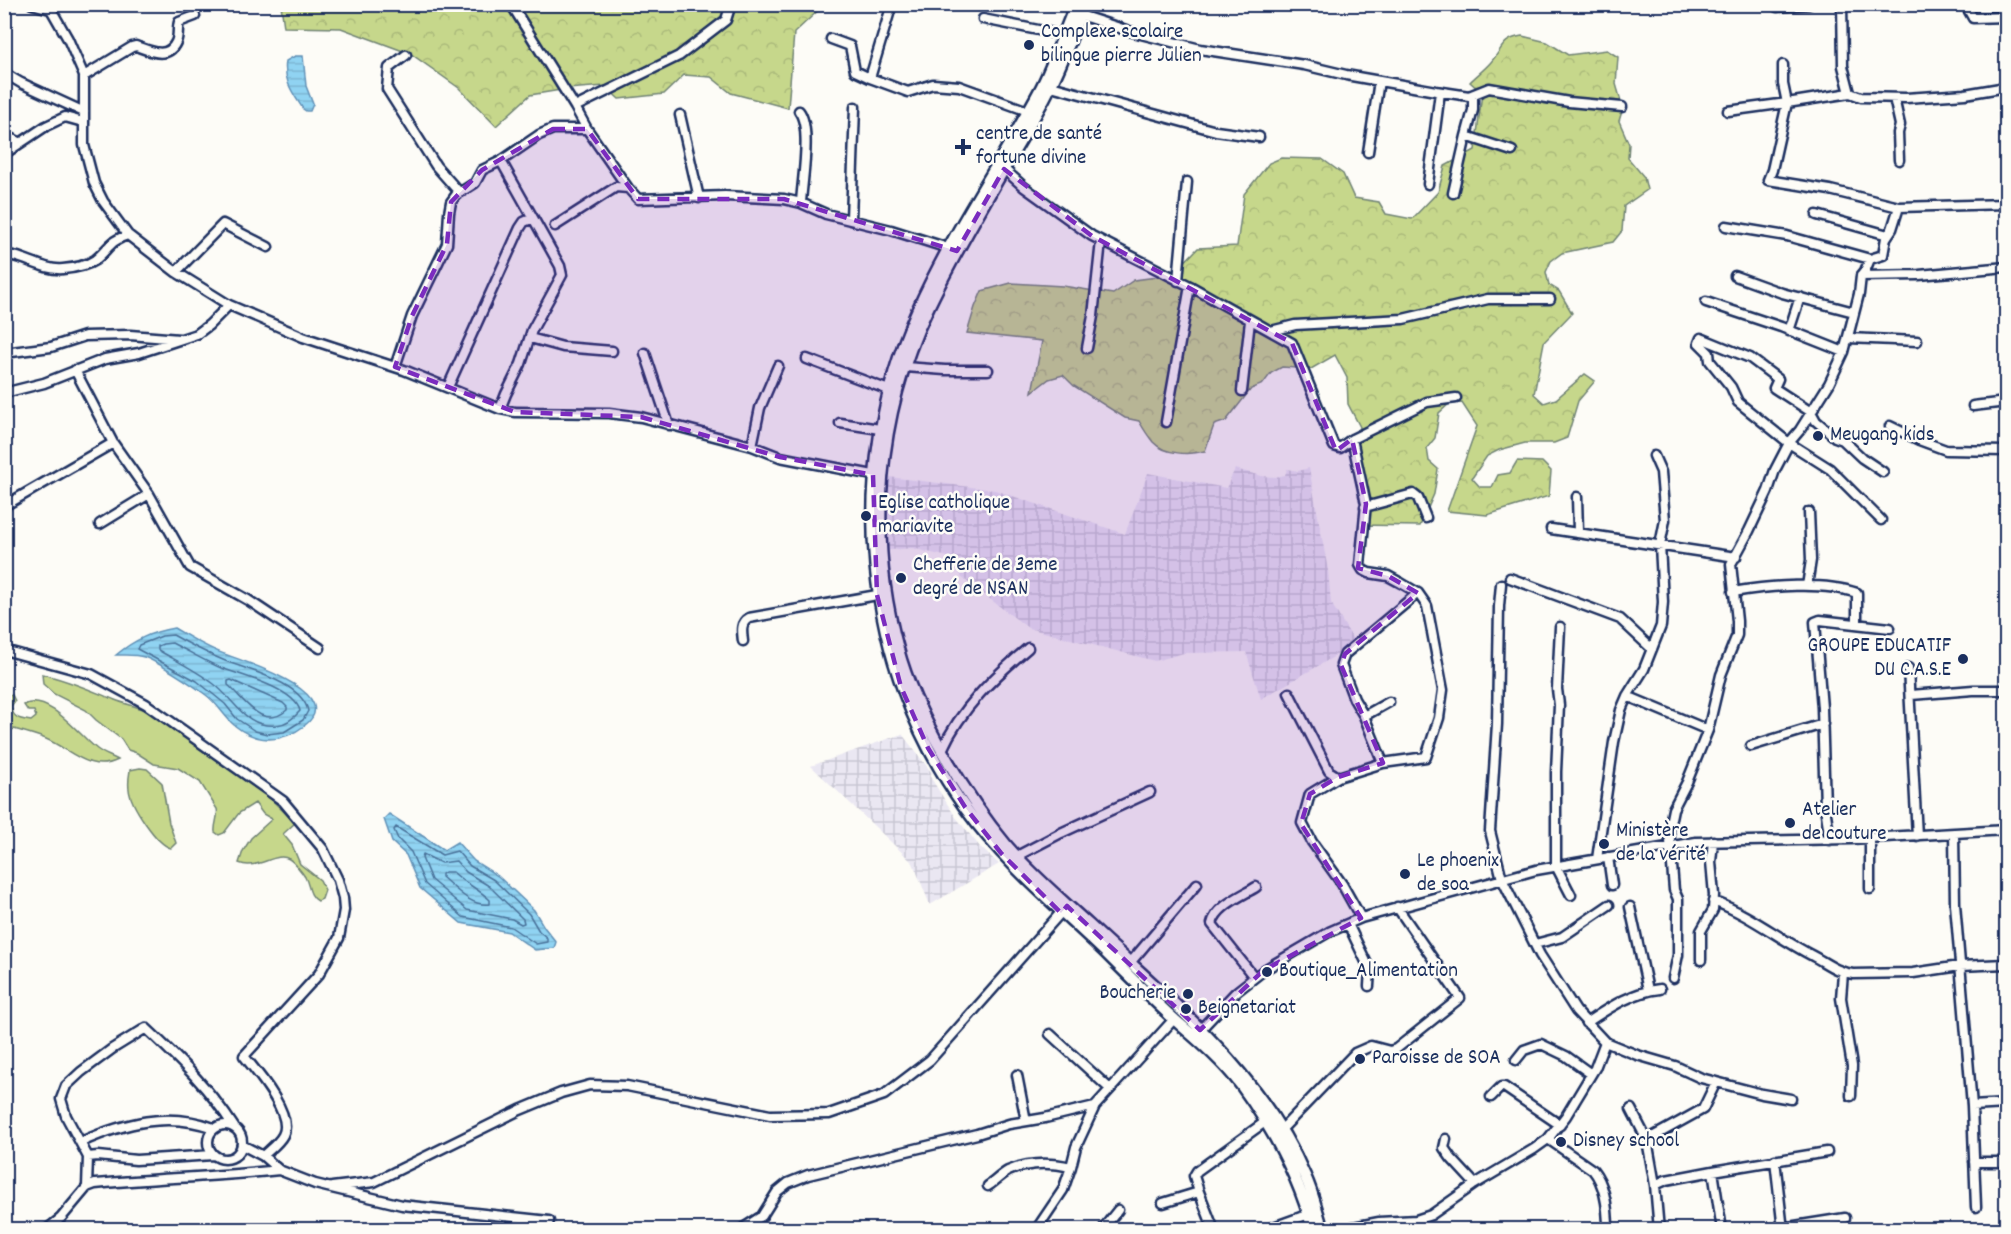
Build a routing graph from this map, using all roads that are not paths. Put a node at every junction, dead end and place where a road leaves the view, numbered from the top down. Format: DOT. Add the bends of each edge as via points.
graph roads {
  1 [pos="32,4"];
  2 [pos="511,4"];
  3 [pos="731,4"];
  4 [pos="892,4"];
  5 [pos="1073,4"];
  6 [pos="1809,4"];
  7 [pos="1842,4"];
  8 [pos="1965,4"];
  9 [pos="49,7"];
  10 [pos="1777,7"];
  11 [pos="1082,10"];
  12 [pos="195,16"];
  13 [pos="2007,17"];
  14 [pos="983,19"];
  15 [pos="1063,35"];
  16 [pos="831,39"];
  17 [pos="406,55"];
  18 [pos="1783,65"];
  19 [pos="4,73"];
  20 [pos="84,76"];
  21 [pos="870,78"];
  22 [pos="1379,81"];
  23 [pos="1051,86"];
  24 [pos="2007,87"];
  25 [pos="1440,92"];
  26 [pos="1850,93"];
  27 [pos="1473,95"];
  28 [pos="1894,98"];
  29 [pos="1787,103"];
  30 [pos="575,107"];
  31 [pos="855,107"];
  32 [pos="1622,107"];
  33 [pos="799,111"];
  34 [pos="1028,111"];
  35 [pos="1728,111"];
  36 [pos="680,116"];
  37 [pos="84,117"];
  38 [pos="586,129"];
  39 [pos="4,134"];
  40 [pos="1466,136"];
  41 [pos="1259,137"];
  42 [pos="20,143"];
  43 [pos="1512,151"];
  44 [pos="1368,152"];
  45 [pos="4,154"];
  46 [pos="1899,160"];
  47 [pos="501,162"];
  48 [pos="1004,169"];
  49 [pos="1187,182"];
  50 [pos="1428,184"];
  51 [pos="628,188"];
  52 [pos="459,192"];
  53 [pos="1453,193"];
  54 [pos="699,198"];
  55 [pos="801,203"];
  56 [pos="2007,204"];
  57 [pos="1899,207"];
  58 [pos="1817,215"];
  59 [pos="533,218"];
  60 [pos="851,219"];
  61 [pos="555,226"];
  62 [pos="1726,226"];
  63 [pos="1888,234"];
  64 [pos="128,235"];
  65 [pos="1101,241"];
  66 [pos="268,247"];
  67 [pos="948,248"];
  68 [pos="4,256"];
  69 [pos="1870,259"];
  70 [pos="2007,267"];
  71 [pos="176,272"];
  72 [pos="1735,276"];
  73 [pos="1861,276"];
  74 [pos="1178,281"];
  75 [pos="1190,286"];
  76 [pos="1800,297"];
  77 [pos="1550,299"];
  78 [pos="1706,302"];
  79 [pos="229,305"];
  80 [pos="1854,312"];
  81 [pos="1250,321"];
  82 [pos="1270,331"];
  83 [pos="1789,331"];
  84 [pos="530,338"];
  85 [pos="1848,338"];
  86 [pos="182,340"];
  87 [pos="1917,341"];
  88 [pos="1087,348"];
  89 [pos="612,351"];
  90 [pos="1844,352"];
  91 [pos="4,353"];
  92 [pos="645,353"];
  93 [pos="807,359"];
  94 [pos="778,366"];
  95 [pos="395,367"];
  96 [pos="905,367"];
  97 [pos="75,370"];
  98 [pos="988,370"];
  99 [pos="448,387"];
  100 [pos="892,391"];
  101 [pos="1242,391"];
  102 [pos="4,393"];
  103 [pos="1456,398"];
  104 [pos="2007,402"];
  105 [pos="1973,406"];
  106 [pos="500,409"];
  107 [pos="1811,412"];
  108 [pos="1166,422"];
  109 [pos="840,423"];
  110 [pos="669,424"];
  111 [pos="1890,426"];
  112 [pos="880,429"];
  113 [pos="1352,439"];
  114 [pos="113,443"];
  115 [pos="1789,443"];
  116 [pos="752,446"];
  117 [pos="2007,451"];
  118 [pos="1654,456"];
  119 [pos="1883,472"];
  120 [pos="873,475"];
  121 [pos="149,494"];
  122 [pos="1577,497"];
  123 [pos="4,506"];
  124 [pos="1365,507"];
  125 [pos="1809,512"];
  126 [pos="1426,518"];
  127 [pos="1881,520"];
  128 [pos="100,524"];
  129 [pos="1551,529"];
  130 [pos="1578,531"];
  131 [pos="1660,545"];
  132 [pos="1736,557"];
  133 [pos="1510,578"];
  134 [pos="1501,584"];
  135 [pos="1807,586"];
  136 [pos="1733,592"];
  137 [pos="1418,593"];
  138 [pos="878,595"];
  139 [pos="1857,624"];
  140 [pos="1560,627"];
  141 [pos="1890,628"];
  142 [pos="743,641"];
  143 [pos="320,648"];
  144 [pos="1028,648"];
  145 [pos="1652,649"];
  146 [pos="4,650"];
  147 [pos="1908,669"];
  148 [pos="2007,690"];
  149 [pos="1289,693"];
  150 [pos="1911,695"];
  151 [pos="1626,696"];
  152 [pos="1389,702"];
  153 [pos="1364,716"];
  154 [pos="1823,724"];
  155 [pos="1708,730"];
  156 [pos="1751,746"];
  157 [pos="942,750"];
  158 [pos="1383,763"];
  159 [pos="1338,777"];
  160 [pos="1150,792"];
  161 [pos="2007,830"];
  162 [pos="1954,834"];
  163 [pos="1917,836"];
  164 [pos="1870,838"];
  165 [pos="1830,840"];
  166 [pos="1713,841"];
  167 [pos="1670,846"];
  168 [pos="1017,856"];
  169 [pos="1608,857"];
  170 [pos="1597,859"];
  171 [pos="1556,867"];
  172 [pos="1502,879"];
  173 [pos="1197,884"];
  174 [pos="1612,885"];
  175 [pos="1256,887"];
  176 [pos="1870,889"];
  177 [pos="1571,895"];
  178 [pos="1713,901"];
  179 [pos="1609,905"];
  180 [pos="1630,907"];
  181 [pos="1397,908"];
  182 [pos="1064,909"];
  183 [pos="1361,918"];
  184 [pos="1348,924"];
  185 [pos="1535,944"];
  186 [pos="1701,960"];
  187 [pos="1130,963"];
  188 [pos="2007,964"];
  189 [pos="1960,966"];
  190 [pos="1843,973"];
  191 [pos="1254,977"];
  192 [pos="1673,978"];
  193 [pos="1369,986"];
  194 [pos="1660,989"];
  195 [pos="1648,990"];
  196 [pos="1174,1019"];
  197 [pos="1586,1023"];
  198 [pos="1196,1031"];
  199 [pos="1050,1034"];
  200 [pos="1605,1042"];
  201 [pos="1516,1060"];
  202 [pos="1591,1074"];
  203 [pos="1017,1075"];
  204 [pos="1716,1082"];
  205 [pos="1110,1089"];
  206 [pos="1851,1096"];
  207 [pos="1491,1097"];
  208 [pos="1791,1100"];
  209 [pos="2007,1104"];
  210 [pos="1095,1106"];
  211 [pos="1972,1106"];
  212 [pos="1631,1109"];
  213 [pos="1026,1121"];
  214 [pos="1265,1122"];
  215 [pos="1560,1125"];
  216 [pos="234,1127"];
  217 [pos="214,1128"];
  218 [pos="1281,1130"];
  219 [pos="1446,1139"];
  220 [pos="1548,1139"];
  221 [pos="1647,1140"];
  222 [pos="81,1142"];
  223 [pos="242,1145"];
  224 [pos="1827,1152"];
  225 [pos="213,1155"];
  226 [pos="263,1156"];
  227 [pos="88,1157"];
  228 [pos="1775,1160"];
  229 [pos="1974,1162"];
  230 [pos="2007,1162"];
  231 [pos="1071,1167"];
  232 [pos="279,1170"];
  233 [pos="1713,1171"];
  234 [pos="1475,1184"];
  235 [pos="1655,1185"];
  236 [pos="988,1186"];
  237 [pos="87,1187"];
  238 [pos="332,1187"];
  239 [pos="1199,1192"];
  240 [pos="1163,1203"];
  241 [pos="1976,1208"];
  242 [pos="1118,1210"];
  243 [pos="1309,1214"];
  244 [pos="1845,1218"];
  245 [pos="1783,1229"];
  246 [pos="46,1230"];
  247 [pos="546,1230"];
  248 [pos="740,1230"];
  249 [pos="1036,1230"];
  250 [pos="1102,1230"];
  251 [pos="1214,1230"];
  252 [pos="1265,1230"];
  253 [pos="1313,1230"];
  254 [pos="1323,1230"];
  255 [pos="1338,1230"];
  256 [pos="1608,1230"];
  257 [pos="1659,1230"];
  258 [pos="1722,1230"];
  1 -- 9 [label="street"];
  2 -- 30 [label="street"];
  3 -- 30 [label="street" via="726,20 679,56"];
  4 -- 21 [label="street"];
  5 -- 15 [label="main road"];
  6 -- 10 [label="street"];
  7 -- 26 [label="street" via="1843,66"];
  8 -- 13 [label="street" via="1973,18"];
  9 -- 20 [label="street"];
  11 -- 22 [label="street" via="1128,31 1200,49"];
  11 -- 23 [label="main road"];
  12 -- 20 [label="street" via="179,22 177,40 166,52 132,47"];
  14 -- 15 [label="street"];
  15 -- 34 [label="main road"];
  16 -- 21 [label="street" via="850,46 855,71"];
  17 -- 52 [label="street" via="389,68 387,89 436,166"];
  18 -- 29 [label="street"];
  19 -- 37 [label="street"];
  20 -- 37 [label="street"];
  21 -- 34 [label="street" via="908,92 933,84 959,86"];
  22 -- 25 [label="street"];
  22 -- 44 [label="street"];
  23 -- 41 [label="street" via="1216,131"];
  23 -- 48 [label="main road"];
  24 -- 28 [label="street"];
  25 -- 27 [label="street"];
  25 -- 50 [label="street"];
  26 -- 28 [label="street" via="1862,98"];
  26 -- 29 [label="street"];
  27 -- 32 [label="street" via="1489,88"];
  27 -- 40 [label="street"];
  28 -- 46 [label="street" via="1900,124"];
  29 -- 35 [label="street"];
  29 -- 57 [label="street" via="1768,180"];
  30 -- 38 [label="street"];
  31 -- 60 [label="street"];
  33 -- 55 [label="street" via="805,128"];
  34 -- 67 [label="main road"];
  36 -- 54 [label="street"];
  37 -- 42 [label="street" via="65,117"];
  37 -- 64 [label="street" via="84,145 94,183"];
  38 -- 47 [label="street" via="553,129"];
  38 -- 51 [label="street"];
  39 -- 42 [label="street"];
  40 -- 43 [label="street"];
  40 -- 53 [label="street"];
  42 -- 45 [label="street"];
  47 -- 52 [label="street" via="483,170 475,183"];
  47 -- 59 [label="street"];
  48 -- 65 [label="street" via="1024,188"];
  48 -- 96 [label="main road" via="925,314"];
  49 -- 74 [label="street"];
  51 -- 54 [label="street" via="638,199"];
  51 -- 61 [label="street" via="616,187"];
  52 -- 95 [label="street" via="451,202 447,244 412,316"];
  54 -- 55 [label="street" via="766,197"];
  55 -- 60 [label="street" via="825,214"];
  56 -- 57 [label="street"];
  57 -- 63 [label="street"];
  58 -- 63 [label="street"];
  59 -- 84 [label="street" via="562,275"];
  59 -- 99 [label="street" via="520,228"];
  60 -- 67 [label="street"];
  62 -- 69 [label="street" via="1787,236"];
  63 -- 69 [label="street" via="1883,255"];
  64 -- 68 [label="street" via="76,268 50,269 16,255"];
  64 -- 71 [label="street"];
  65 -- 74 [label="street"];
  65 -- 88 [label="street"];
  66 -- 71 [label="street" via="223,224"];
  67 -- 100 [label="main road" via="898,358"];
  69 -- 73 [label="street"];
  70 -- 73 [label="street"];
  71 -- 79 [label="street"];
  72 -- 76 [label="street"];
  73 -- 80 [label="street"];
  74 -- 75 [label="street"];
  75 -- 81 [label="street"];
  75 -- 108 [label="street"];
  76 -- 80 [label="street"];
  76 -- 83 [label="street"];
  77 -- 82 [label="street" via="1488,299 1402,319 1295,325"];
  78 -- 83 [label="street"];
  79 -- 86 [label="street" via="197,334"];
  79 -- 95 [label="street" via="319,343"];
  80 -- 85 [label="street"];
  81 -- 82 [label="street"];
  81 -- 101 [label="street"];
  82 -- 113 [label="street" via="1295,348 1334,446 1340,447"];
  83 -- 90 [label="street"];
  84 -- 89 [label="street" via="563,347"];
  84 -- 106 [label="street"];
  85 -- 87 [label="street"];
  85 -- 90 [label="street"];
  86 -- 91 [label="street" via="107,334"];
  86 -- 97 [label="street"];
  90 -- 107 [label="street" via="1830,384"];
  92 -- 110 [label="street"];
  93 -- 100 [label="street"];
  94 -- 116 [label="street" via="760,408"];
  95 -- 99 [label="street"];
  96 -- 98 [label="street"];
  96 -- 100 [label="main road"];
  97 -- 102 [label="street"];
  97 -- 114 [label="street"];
  99 -- 106 [label="street"];
  100 -- 112 [label="main road"];
  100 -- 157 [label="main road" via="881,476 885,594 909,684"];
  103 -- 113 [label="street" via="1427,402"];
  104 -- 105 [label="street"];
  106 -- 110 [label="street" via="609,412"];
  107 -- 115 [label="street"];
  107 -- 115 [label="street" via="1773,388 1778,379 1750,357 1701,338 1699,343 1737,400"];
  107 -- 119 [label="street" via="1835,437"];
  109 -- 112 [label="street"];
  110 -- 116 [label="street"];
  111 -- 117 [label="street" via="1946,450"];
  112 -- 120 [label="main road"];
  113 -- 124 [label="street"];
  114 -- 121 [label="street"];
  114 -- 123 [label="street"];
  115 -- 127 [label="street" via="1830,469"];
  115 -- 132 [label="street"];
  116 -- 120 [label="street" via="780,457"];
  118 -- 131 [label="street" via="1661,471 1665,520"];
  120 -- 138 [label="main road" via="873,550"];
  121 -- 128 [label="street"];
  121 -- 143 [label="street" via="190,567"];
  122 -- 130 [label="street"];
  124 -- 126 [label="street" via="1413,494"];
  124 -- 137 [label="street" via="1361,568 1388,576"];
  125 -- 135 [label="street" via="1811,560"];
  129 -- 130 [label="street"];
  130 -- 131 [label="street"];
  131 -- 132 [label="street"];
  131 -- 145 [label="street" via="1661,626"];
  132 -- 136 [label="street" via="1731,564"];
  133 -- 145 [label="street" via="1620,619"];
  134 -- 172 [label="street" via="1491,831"];
  135 -- 136 [label="street"];
  135 -- 139 [label="street" via="1857,593"];
  136 -- 155 [label="street" via="1737,635 1721,675"];
  137 -- 153 [label="street" via="1345,654 1341,665"];
  137 -- 158 [label="street" via="1427,606 1439,662 1443,690 1439,718 1426,757"];
  138 -- 142 [label="street" via="749,618 742,627"];
  138 -- 182 [label="main road" via="901,687 928,748 964,807 1001,854"];
  139 -- 141 [label="street"];
  139 -- 154 [label="street" via="1815,622"];
  140 -- 171 [label="street"];
  144 -- 157 [label="street" via="974,699 953,726"];
  145 -- 151 [label="street" via="1642,674"];
  146 -- 226 [label="street" via="91,674 146,704 283,801 331,864 344,910 332,953 320,974 244,1056 268,1087 286,1121 283,1136"];
  147 -- 150 [label="street"];
  148 -- 150 [label="street"];
  149 -- 159 [label="street" via="1329,771"];
  150 -- 163 [label="street"];
  151 -- 155 [label="street"];
  151 -- 170 [label="street" via="1614,742"];
  152 -- 153 [label="street"];
  153 -- 158 [label="street"];
  154 -- 156 [label="street"];
  154 -- 165 [label="street"];
  155 -- 167 [label="street" via="1673,809"];
  157 -- 168 [label="main road" via="974,803"];
  158 -- 159 [label="street"];
  159 -- 183 [label="street" via="1310,794 1302,824"];
  160 -- 168 [label="street"];
  161 -- 162 [label="street"];
  162 -- 163 [label="street"];
  162 -- 189 [label="street"];
  163 -- 164 [label="street"];
  164 -- 165 [label="street"];
  164 -- 176 [label="street"];
  165 -- 166 [label="street"];
  166 -- 167 [label="street"];
  166 -- 178 [label="street"];
  167 -- 169 [label="street"];
  167 -- 192 [label="street" via="1678,899 1678,955"];
  168 -- 182 [label="main road"];
  169 -- 170 [label="street"];
  169 -- 174 [label="street"];
  170 -- 171 [label="street"];
  171 -- 172 [label="street"];
  171 -- 177 [label="street"];
  172 -- 181 [label="street"];
  172 -- 185 [label="street"];
  173 -- 187 [label="street"];
  175 -- 191 [label="street" via="1218,912 1212,924"];
  178 -- 186 [label="street" via="1701,931"];
  178 -- 190 [label="street" via="1738,910"];
  179 -- 185 [label="street" via="1562,937"];
  180 -- 195 [label="street"];
  181 -- 183 [label="street"];
  181 -- 218 [label="street" via="1460,998 1396,1049 1371,1046 1355,1053"];
  182 -- 187 [label="main road"];
  182 -- 196 [label="main road"];
  182 -- 238 [label="street" via="930,1060 884,1095 829,1114 771,1114 627,1086 590,1085 520,1110 374,1182"];
  183 -- 184 [label="street"];
  184 -- 191 [label="street"];
  184 -- 193 [label="street" via="1370,970"];
  185 -- 197 [label="street" via="1557,985"];
  187 -- 198 [label="main road"];
  188 -- 189 [label="street"];
  189 -- 190 [label="street" via="1913,973"];
  189 -- 211 [label="street"];
  190 -- 206 [label="street" via="1840,998 1852,1066"];
  191 -- 198 [label="street"];
  194 -- 195 [label="street"];
  195 -- 197 [label="street"];
  196 -- 198 [label="main road"];
  196 -- 205 [label="street"];
  197 -- 200 [label="street"];
  198 -- 214 [label="main road"];
  198 -- 218 [label="main road" via="1246,1078"];
  199 -- 205 [label="street"];
  200 -- 202 [label="street"];
  200 -- 204 [label="street"];
  201 -- 202 [label="street" via="1524,1050 1541,1044"];
  202 -- 215 [label="street"];
  203 -- 213 [label="street"];
  204 -- 208 [label="street"];
  204 -- 221 [label="street" via="1703,1109"];
  205 -- 210 [label="street"];
  207 -- 215 [label="street" via="1504,1088"];
  209 -- 211 [label="street"];
  210 -- 213 [label="street"];
  210 -- 231 [label="street"];
  211 -- 229 [label="street"];
  212 -- 221 [label="street"];
  213 -- 248 [label="street" via="808,1175 788,1183 777,1192 762,1216"];
  214 -- 239 [label="street" via="1197,1171 1194,1176"];
  214 -- 243 [label="main road" via="1287,1160"];
  215 -- 220 [label="street"];
  216 -- 217 [label="street"];
  216 -- 222 [label="street" via="218,1101 146,1028 66,1086 61,1099 63,1108"];
  216 -- 223 [label="street"];
  217 -- 222 [label="street" via="188,1120 157,1119 108,1130"];
  217 -- 225 [label="street" via="207,1141"];
  218 -- 254 [label="main road" via="1305,1175"];
  219 -- 234 [label="street" via="1444,1150"];
  220 -- 234 [label="street"];
  220 -- 256 [label="street" via="1598,1177 1606,1202"];
  221 -- 235 [label="street"];
  222 -- 227 [label="street"];
  223 -- 225 [label="street" via="231,1159"];
  223 -- 226 [label="street"];
  224 -- 228 [label="street"];
  225 -- 227 [label="street" via="136,1160"];
  226 -- 232 [label="street"];
  227 -- 237 [label="street"];
  228 -- 233 [label="street"];
  228 -- 245 [label="street"];
  229 -- 230 [label="street"];
  229 -- 241 [label="street"];
  231 -- 236 [label="street" via="1035,1163 1006,1172"];
  231 -- 249 [label="street" via="1063,1190"];
  232 -- 237 [label="street"];
  232 -- 238 [label="street"];
  233 -- 235 [label="street"];
  233 -- 258 [label="street"];
  234 -- 255 [label="street" via="1438,1211 1416,1220"];
  235 -- 257 [label="street"];
  237 -- 246 [label="street"];
  238 -- 247 [label="street" via="402,1204 549,1221"];
  239 -- 240 [label="street"];
  239 -- 251 [label="street"];
  242 -- 250 [label="street"];
  243 -- 252 [label="street"];
  243 -- 253 [label="main road"];
  244 -- 245 [label="street"];
}
